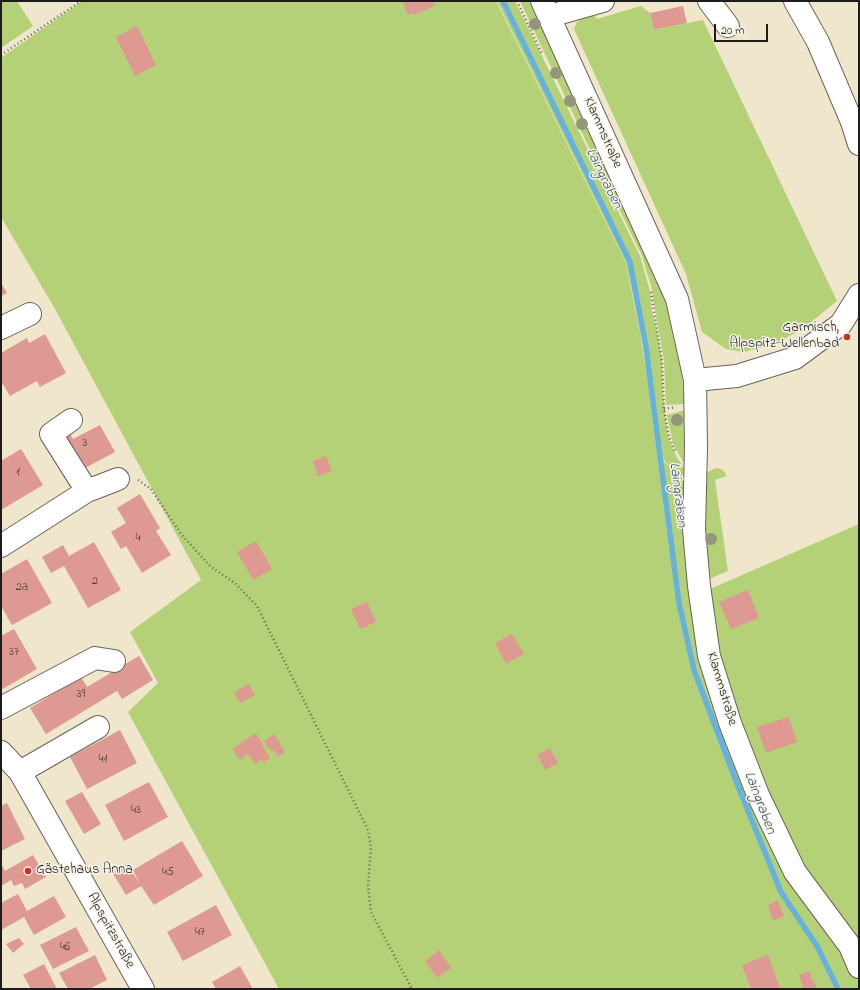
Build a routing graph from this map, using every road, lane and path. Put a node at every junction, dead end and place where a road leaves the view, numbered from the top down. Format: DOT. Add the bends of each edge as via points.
graph roads {
  1 [pos="81,1"];
  2 [pos="517,1"];
  3 [pos="603,1"];
  4 [pos="708,1"];
  5 [pos="795,1"];
  6 [pos="546,9"];
  7 [pos="728,26"];
  8 [pos="1,55"];
  9 [pos="544,58"];
  10 [pos="859,144"];
  11 [pos="650,290"];
  12 [pos="859,295"];
  13 [pos="30,314"];
  14 [pos="1,328"];
  15 [pos="695,380"];
  16 [pos="71,420"];
  17 [pos="677,455"];
  18 [pos="118,479"];
  19 [pos="87,491"];
  20 [pos="1,546"];
  21 [pos="114,661"];
  22 [pos="1,708"];
  23 [pos="98,727"];
  24 [pos="1,752"];
  25 [pos="20,772"];
  26 [pos="859,967"];
  27 [pos="143,989"];
  28 [pos="412,989"];
  1 -- 8 [label="path"];
  2 -- 9 [label="path"];
  3 -- 6 [label="street"];
  4 -- 7 [label="street"];
  5 -- 10 [label="street" via="818,42"];
  6 -- 15 [label="street, Klammstraße" via="677,299"];
  11 -- 17 [label="path" via="662,362 664,409 669,437"];
  12 -- 15 [label="street" via="841,324 795,358 736,376"];
  13 -- 14 [label="street"];
  15 -- 26 [label="street, Klammstraße" via="694,529 699,586 710,656 730,723 758,795 788,858 795,872 850,946"];
  16 -- 19 [label="street" via="51,434"];
  18 -- 19 [label="street"];
  18 -- 28 [label="path" via="135,479 151,489 181,534 210,566 236,584 257,606 368,830 371,847 368,886 371,912"];
  19 -- 20 [label="street"];
  21 -- 22 [label="street" via="95,658"];
  23 -- 25 [label="street"];
  24 -- 25 [label="street, Alpspitzstraße"];
  25 -- 27 [label="street, Alpspitzstraße"];
}
